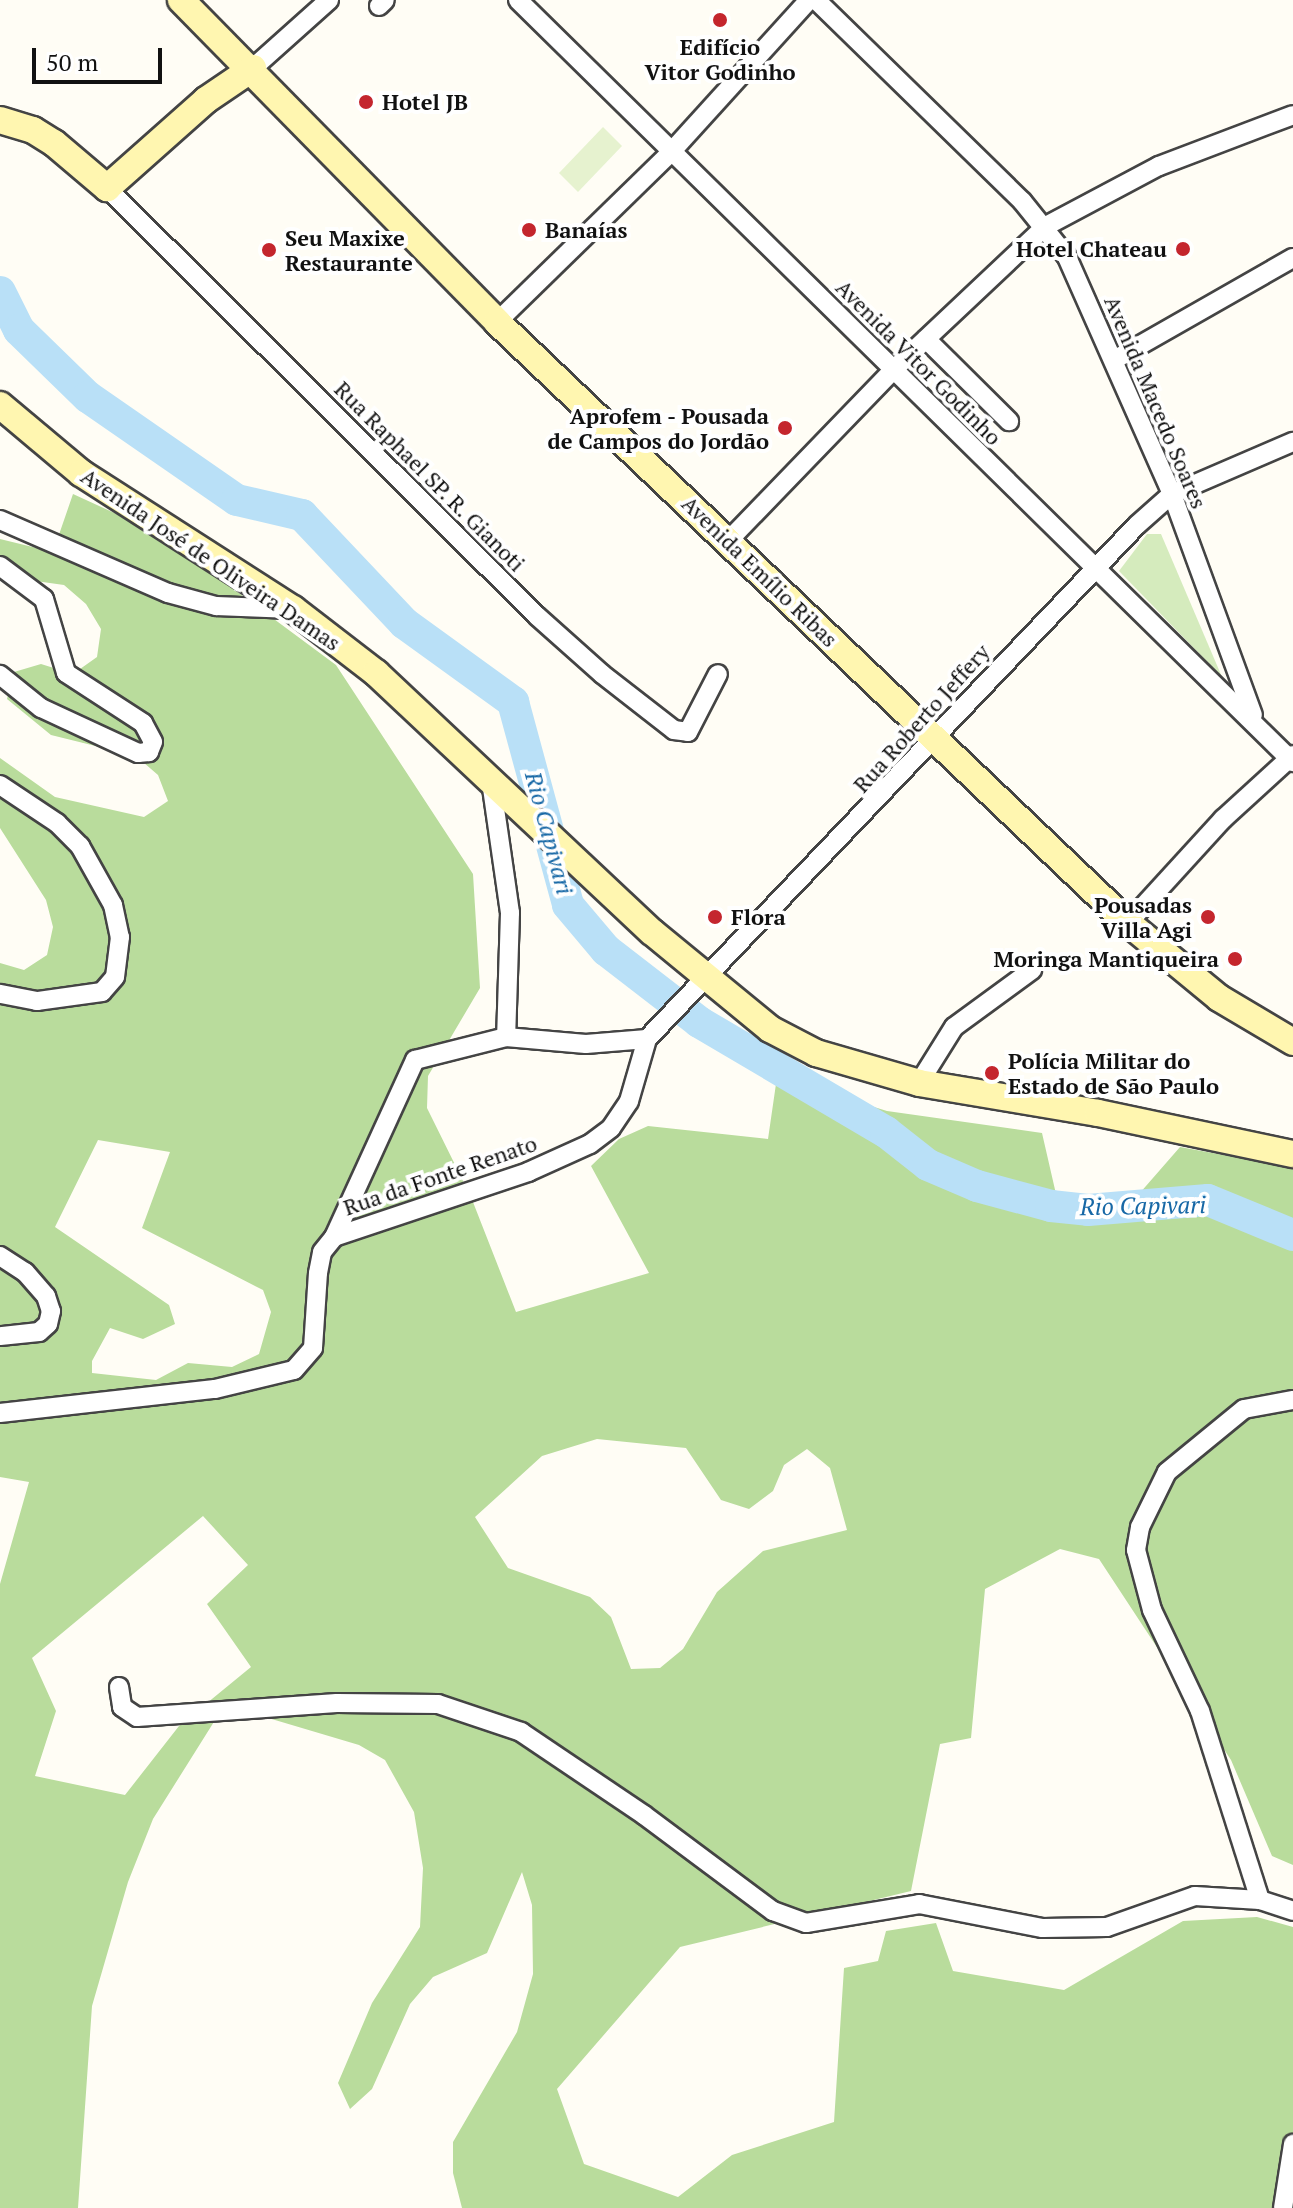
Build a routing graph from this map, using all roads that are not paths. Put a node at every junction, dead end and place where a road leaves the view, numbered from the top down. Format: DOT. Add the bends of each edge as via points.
graph roads {
  1 [pos="181,0"];
  2 [pos="329,0"];
  3 [pos="518,0"];
  4 [pos="809,0"];
  5 [pos="816,0"];
  6 [pos="253,68"];
  7 [pos="1290,116"];
  8 [pos="0,120"];
  9 [pos="1293,135"];
  10 [pos="672,151"];
  11 [pos="107,188"];
  12 [pos="1046,226"];
  13 [pos="1293,258"];
  14 [pos="497,322"];
  15 [pos="926,339"];
  16 [pos="1114,360"];
  17 [pos="893,370"];
  18 [pos="0,405"];
  19 [pos="1009,421"];
  20 [pos="1293,442"];
  21 [pos="1172,494"];
  22 [pos="0,520"];
  23 [pos="729,540"];
  24 [pos="0,566"];
  25 [pos="1092,567"];
  26 [pos="293,609"];
  27 [pos="1234,671"];
  28 [pos="718,674"];
  29 [pos="0,675"];
  30 [pos="1213,683"];
  31 [pos="1257,725"];
  32 [pos="933,739"];
  33 [pos="1291,758"];
  34 [pos="490,778"];
  35 [pos="0,785"];
  36 [pos="1128,923"];
  37 [pos="1032,970"];
  38 [pos="702,983"];
  39 [pos="0,994"];
  40 [pos="652,1034"];
  41 [pos="506,1037"];
  42 [pos="1293,1042"];
  43 [pos="919,1083"];
  44 [pos="1293,1154"];
  45 [pos="334,1237"];
  46 [pos="0,1256"];
  47 [pos="0,1336"];
  48 [pos="1293,1400"];
  49 [pos="0,1413"];
  50 [pos="119,1687"];
  51 [pos="1260,1900"];
  52 [pos="1293,1911"];
  53 [pos="1293,2144"];
  54 [pos="1283,2208"];
  1 -- 6 [label="street, Avenida Emílio Ribas"];
  2 -- 6 [label="street"];
  3 -- 10 [label="street, Avenida Vitor Godinho"];
  4 -- 10 [label="street"];
  5 -- 12 [label="street, Avenida Macedo Soares"];
  6 -- 11 [label="street" via="206,100"];
  6 -- 14 [label="street, Avenida Emílio Ribas"];
  7 -- 9 [label="street"];
  7 -- 12 [label="street" via="1159,166"];
  8 -- 11 [label="street" via="54,143"];
  10 -- 14 [label="street"];
  10 -- 17 [label="street, Avenida Vitor Godinho"];
  11 -- 28 [label="street, Rua Raphael SP. R. Gianoti" via="537,616 602,674 674,730 688,732"];
  12 -- 15 [label="street"];
  12 -- 16 [label="street, Avenida Macedo Soares" via="1067,257"];
  13 -- 16 [label="street"];
  14 -- 23 [label="street, Avenida Emílio Ribas"];
  15 -- 17 [label="street"];
  15 -- 19 [label="street"];
  16 -- 21 [label="street, Avenida Macedo Soares"];
  17 -- 23 [label="street"];
  17 -- 25 [label="street, Avenida Vitor Godinho"];
  18 -- 26 [label="street, Avenida José de Oliveira Damas" via="81,473"];
  20 -- 21 [label="street, Rua Roberto Jeffery"];
  21 -- 25 [label="street, Rua Roberto Jeffery"];
  21 -- 27 [label="street, Avenida Macedo Soares"];
  22 -- 26 [label="street" via="168,593 216,606"];
  23 -- 32 [label="street, Avenida Emílio Ribas"];
  24 -- 29 [label="street" via="44,599 66,673 143,723 153,742 149,752 138,753 41,708"];
  25 -- 30 [label="street, Avenida Vitor Godinho"];
  25 -- 32 [label="street, Rua Roberto Jeffery"];
  26 -- 34 [label="street, Avenida José de Oliveira Damas" via="376,673"];
  27 -- 30 [label="street"];
  27 -- 31 [label="street, Avenida Macedo Soares"];
  30 -- 31 [label="street, Avenida Vitor Godinho"];
  31 -- 33 [label="street, Avenida Vitor Godinho"];
  32 -- 36 [label="street, Avenida Emílio Ribas"];
  32 -- 38 [label="street, Rua Roberto Jeffery"];
  33 -- 36 [label="street"];
  34 -- 38 [label="street, Avenida José de Oliveira Damas"];
  34 -- 41 [label="street" via="510,913"];
  35 -- 39 [label="street" via="57,823 80,846 113,905 120,937 115,977 102,992 37,1001"];
  36 -- 42 [label="street, Avenida Emílio Ribas" via="1219,998"];
  37 -- 43 [label="street" via="954,1027"];
  38 -- 40 [label="street, Rua Roberto Jeffery"];
  38 -- 43 [label="street, Avenida José de Oliveira Damas" via="816,1053"];
  40 -- 41 [label="street" via="586,1044"];
  40 -- 45 [label="street, Rua da Fonte Renato" via="629,1101 611,1128 590,1144 528,1172"];
  41 -- 45 [label="street" via="415,1060"];
  43 -- 44 [label="street, Avenida José de Oliveira Damas"];
  45 -- 49 [label="street, Rua da Fonte Renato" via="320,1262 313,1348 294,1370 215,1389"];
  46 -- 47 [label="street" via="25,1272 46,1296 51,1311 39,1332"];
  48 -- 51 [label="street" via="1244,1409 1167,1472 1140,1527 1136,1550 1152,1610 1200,1711"];
  50 -- 51 [label="street" via="122,1707 137,1717 337,1703 438,1704 521,1732 773,1911 806,1923 919,1904 1043,1928 1107,1927 1195,1896"];
  51 -- 52 [label="street"];
  53 -- 54 [label="street"];
}
